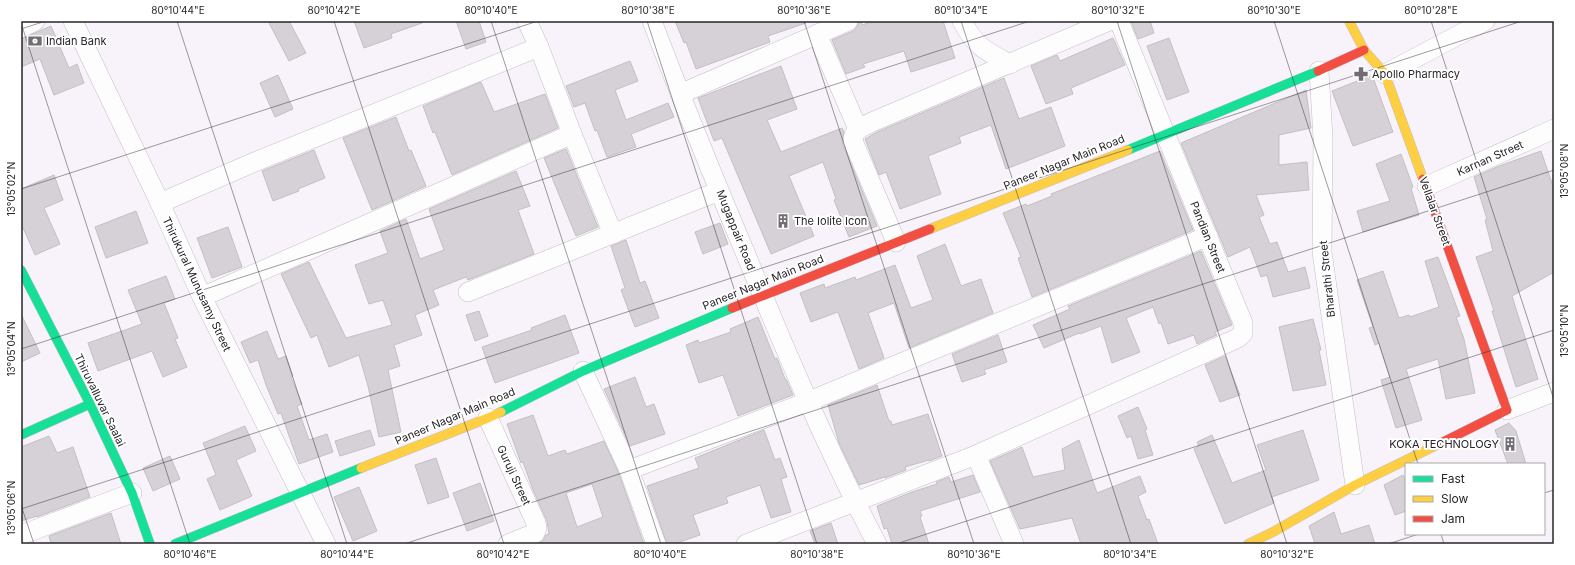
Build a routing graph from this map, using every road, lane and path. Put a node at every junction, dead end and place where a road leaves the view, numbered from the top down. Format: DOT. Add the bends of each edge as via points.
graph roads {
  1 [pos="35,21"];
  2 [pos="73,21"];
  3 [pos="527,21"];
  4 [pos="652,21"];
  5 [pos="848,21"];
  6 [pos="962,21"];
  7 [pos="1109,21"];
  8 [pos="1119,21"];
  9 [pos="1349,21"];
  10 [pos="1485,21"];
  11 [pos="21,28"];
  12 [pos="817,34"];
  13 [pos="539,47"];
  14 [pos="1364,50"];
  15 [pos="1010,64"];
  16 [pos="1319,71"];
  17 [pos="1385,74"];
  18 [pos="680,94"];
  19 [pos="858,129"];
  20 [pos="1554,130"];
  21 [pos="572,134"];
  22 [pos="1166,134"];
  23 [pos="1426,186"];
  24 [pos="719,191"];
  25 [pos="160,204"];
  26 [pos="613,234"];
  27 [pos="1208,236"];
  28 [pos="896,242"];
  29 [pos="21,270"];
  30 [pos="468,292"];
  31 [pos="762,295"];
  32 [pos="202,297"];
  33 [pos="583,371"];
  34 [pos="1554,392"];
  35 [pos="807,402"];
  36 [pos="90,404"];
  37 [pos="1507,410"];
  38 [pos="488,418"];
  39 [pos="21,435"];
  40 [pos="976,455"];
  41 [pos="629,470"];
  42 [pos="1355,485"];
  43 [pos="299,492"];
  44 [pos="132,493"];
  45 [pos="855,503"];
  46 [pos="21,535"];
  47 [pos="1276,538"];
  48 [pos="150,544"];
  49 [pos="175,544"];
  50 [pos="326,544"];
  51 [pos="508,544"];
  52 [pos="656,544"];
  53 [pos="746,544"];
  54 [pos="877,544"];
  55 [pos="1014,544"];
  56 [pos="1248,544"];
  1 -- 11 [label="street"];
  2 -- 25 [label="street, Thirukural Munusamy Street"];
  3 -- 13 [label="street"];
  4 -- 18 [label="street, Mugappair Road"];
  5 -- 12 [label="street"];
  6 -- 15 [label="street" via="974,41"];
  7 -- 15 [label="street"];
  8 -- 22 [label="street, Pandian Street"];
  9 -- 14 [label="street, Vellalar Street"];
  10 -- 17 [label="street"];
  12 -- 18 [label="street"];
  12 -- 19 [label="street"];
  13 -- 21 [label="street"];
  13 -- 25 [label="street" via="258,161"];
  14 -- 16 [label="street, Paneer Nagar Main Road"];
  14 -- 17 [label="street, Vellalar Street"];
  15 -- 19 [label="street"];
  16 -- 22 [label="street, Paneer Nagar Main Road"];
  16 -- 42 [label="street, Bharathi Street" via="1323,138 1322,252"];
  17 -- 23 [label="street, Vellalar Street"];
  18 -- 24 [label="street, Mugappair Road"];
  19 -- 28 [label="street" via="854,132 853,141"];
  20 -- 23 [label="street, Karnan Street"];
  21 -- 26 [label="street"];
  21 -- 32 [label="street"];
  22 -- 27 [label="street, Pandian Street"];
  22 -- 28 [label="street, Paneer Nagar Main Road"];
  23 -- 37 [label="street, Vellalar Street"];
  24 -- 26 [label="street"];
  24 -- 31 [label="street, Mugappair Road"];
  25 -- 32 [label="street, Thirukural Munusamy Street"];
  26 -- 30 [label="street"];
  27 -- 35 [label="street"];
  27 -- 40 [label="street, Pandian Street" via="1243,323 1243,333 1238,338"];
  28 -- 31 [label="street, Paneer Nagar Main Road"];
  29 -- 36 [label="street, Thiruvalluvar Saalai"];
  31 -- 33 [label="street, Paneer Nagar Main Road"];
  31 -- 35 [label="street, Mugappair Road"];
  32 -- 43 [label="street, Thirukural Munusamy Street"];
  33 -- 38 [label="street, Paneer Nagar Main Road"];
  33 -- 41 [label="street"];
  34 -- 37 [label="street"];
  35 -- 41 [label="street"];
  35 -- 45 [label="street, Mugappair Road"];
  36 -- 39 [label="street"];
  36 -- 44 [label="street, Thiruvalluvar Saalai"];
  37 -- 42 [label="street"];
  38 -- 43 [label="street, Paneer Nagar Main Road"];
  38 -- 51 [label="street, Guruji Street" via="537,528 535,533"];
  40 -- 45 [label="street"];
  40 -- 55 [label="street"];
  41 -- 52 [label="street"];
  42 -- 47 [label="street"];
  43 -- 49 [label="street, Paneer Nagar Main Road"];
  43 -- 50 [label="street, Thirukural Munusamy Street"];
  44 -- 46 [label="street"];
  44 -- 48 [label="street, Thiruvalluvar Saalai"];
  45 -- 53 [label="street"];
  45 -- 54 [label="street, Mugappair Road"];
  47 -- 56 [label="street"];
}
